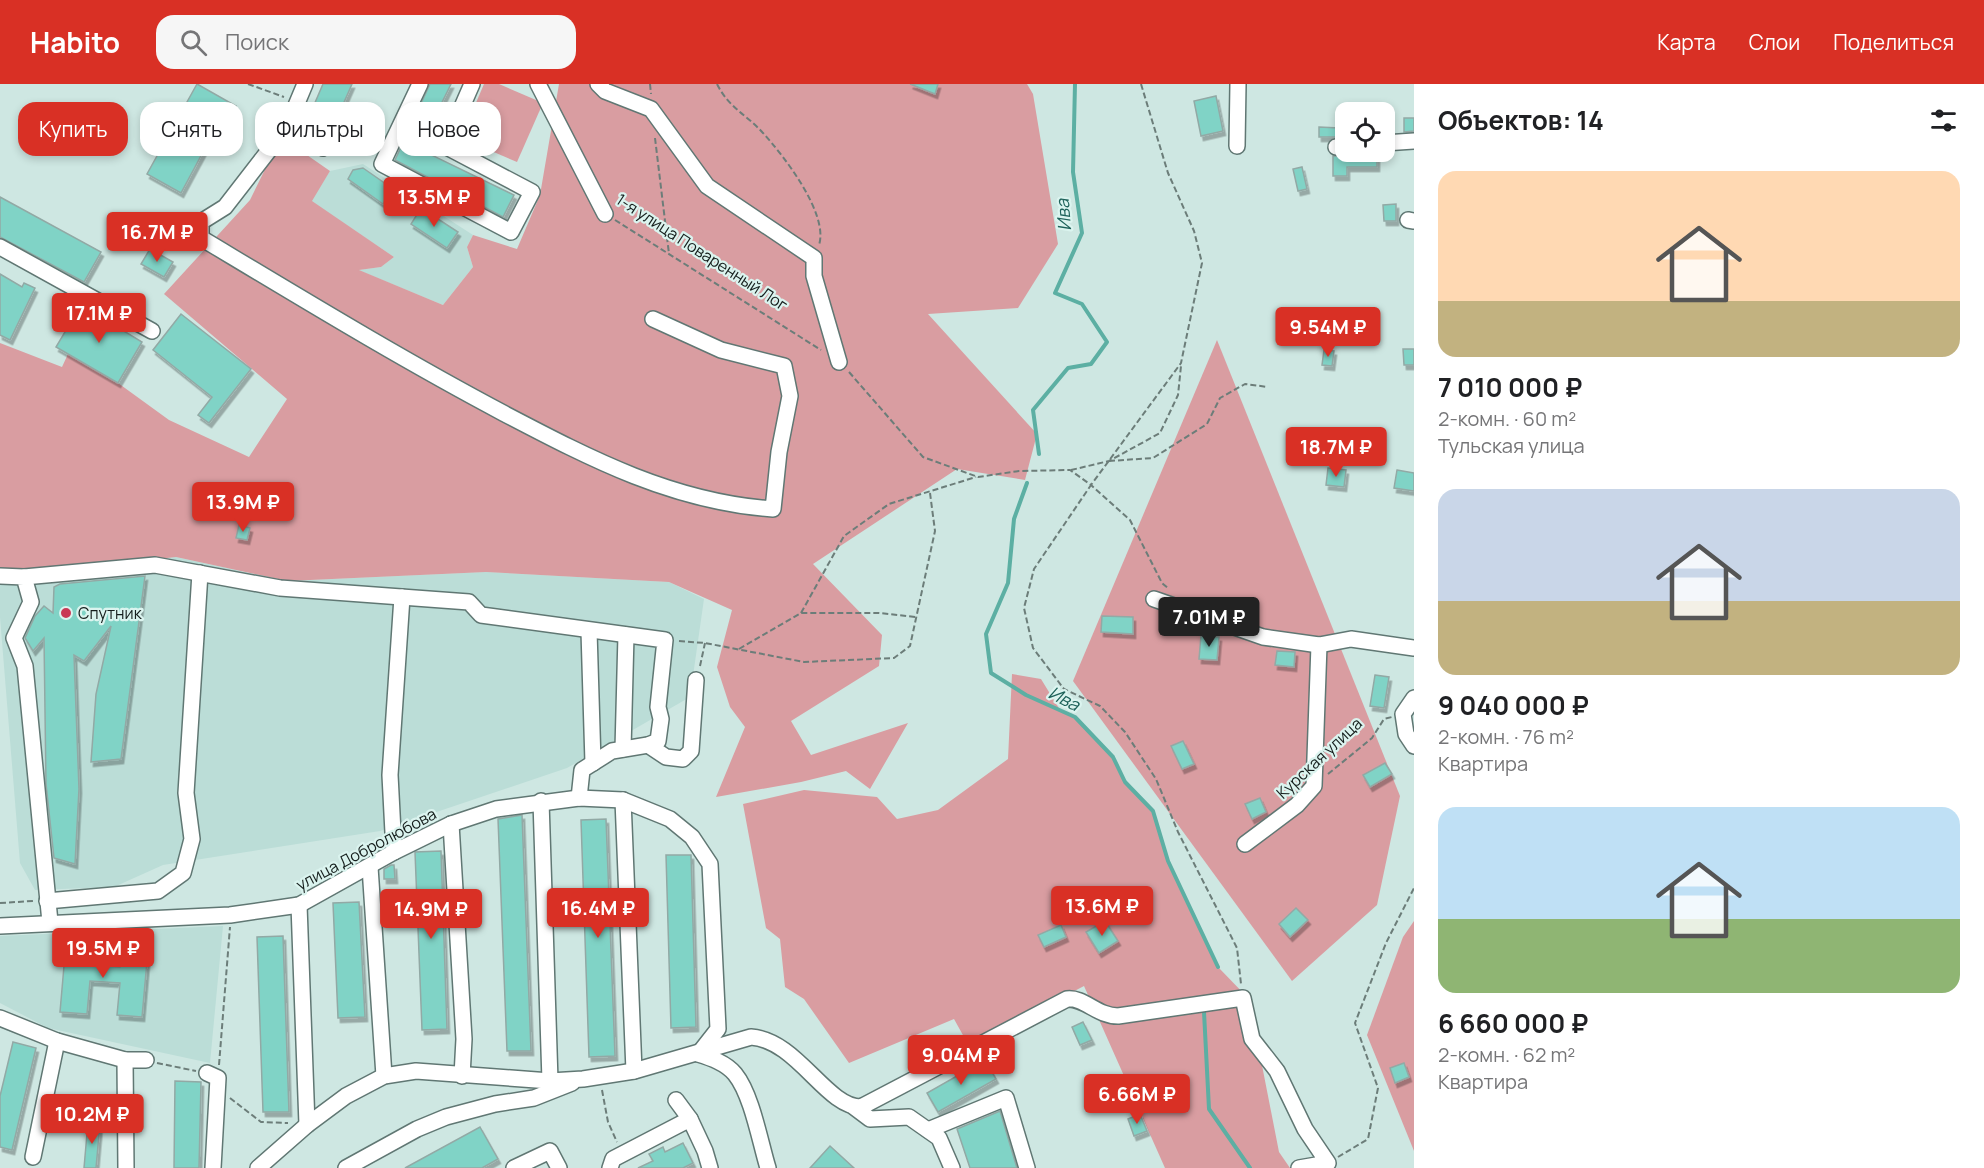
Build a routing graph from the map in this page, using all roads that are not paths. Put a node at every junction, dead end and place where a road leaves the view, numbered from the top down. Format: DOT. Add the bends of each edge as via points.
graph roads {
  1 [pos="305,84"];
  2 [pos="420,84"];
  3 [pos="472,84"];
  4 [pos="538,84"];
  5 [pos="598,84"];
  6 [pos="1238,84"];
  7 [pos="298,102"];
  8 [pos="1414,141"];
  9 [pos="1395,142"];
  10 [pos="1238,146"];
  11 [pos="265,156"];
  12 [pos="605,214"];
  13 [pos="0,248"];
  14 [pos="653,319"];
  15 [pos="152,331"];
  16 [pos="839,362"];
  17 [pos="200,573"];
  18 [pos="0,576"];
  19 [pos="24,577"];
  20 [pos="402,597"];
  21 [pos="1154,599"];
  22 [pos="589,631"];
  23 [pos="626,635"];
  24 [pos="1319,645"];
  25 [pos="1414,648"];
  26 [pos="696,680"];
  27 [pos="1414,698"];
  28 [pos="648,745"];
  29 [pos="1414,746"];
  30 [pos="623,749"];
  31 [pos="593,763"];
  32 [pos="579,798"];
  33 [pos="623,800"];
  34 [pos="541,801"];
  35 [pos="451,825"];
  36 [pos="1245,843"];
  37 [pos="393,852"];
  38 [pos="370,867"];
  39 [pos="47,901"];
  40 [pos="299,906"];
  41 [pos="50,922"];
  42 [pos="0,926"];
  43 [pos="0,1018"];
  44 [pos="57,1041"];
  45 [pos="698,1054"];
  46 [pos="124,1060"];
  47 [pos="146,1060"];
  48 [pos="634,1071"];
  49 [pos="384,1076"];
  50 [pos="462,1076"];
  51 [pos="590,1078"];
  52 [pos="214,1080"];
  53 [pos="550,1081"];
  54 [pos="676,1101"];
  55 [pos="854,1107"];
  56 [pos="690,1119"];
  57 [pos="307,1125"];
  58 [pos="928,1130"];
  59 [pos="33,1157"];
  60 [pos="126,1168"];
  61 [pos="213,1168"];
  62 [pos="258,1168"];
  63 [pos="346,1168"];
  64 [pos="513,1168"];
  65 [pos="559,1168"];
  66 [pos="610,1168"];
  67 [pos="710,1168"];
  68 [pos="768,1168"];
  69 [pos="952,1168"];
  70 [pos="1027,1168"];
  71 [pos="1299,1168"];
  1 -- 7 [label="street"];
  2 -- 3 [label="street" via="382,164 511,232 532,192 445,146"];
  4 -- 12 [label="street, 1-я улица Поваренный Лог"];
  5 -- 16 [label="street" via="605,91 651,109 707,186 814,258 814,276"];
  6 -- 10 [label="street"];
  8 -- 9 [label="street"];
  11 -- 14 [label="street" via="225,207 201,222 201,238 457,389 599,464 663,487 741,507 773,509 790,396 784,366 721,350"];
  13 -- 15 [label="street"];
  17 -- 19 [label="street" via="155,565"];
  17 -- 20 [label="street" via="280,588"];
  17 -- 39 [label="street" via="186,793 192,839 183,873 158,891"];
  18 -- 19 [label="street"];
  19 -- 39 [label="street" via="31,602 14,638 25,666"];
  20 -- 22 [label="street" via="469,602 481,615"];
  20 -- 37 [label="street" via="390,775"];
  21 -- 24 [label="street" via="1263,637"];
  22 -- 23 [label="street"];
  22 -- 31 [label="street"];
  23 -- 28 [label="street" via="664,640 658,741"];
  23 -- 30 [label="street"];
  24 -- 25 [label="street" via="1351,639"];
  24 -- 36 [label="street, Курская улица" via="1314,786 1297,805"];
  26 -- 28 [label="street" via="692,751 683,759 666,757"];
  27 -- 29 [label="street" via="1403,714 1406,734"];
  28 -- 30 [label="street"];
  30 -- 31 [label="street"];
  31 -- 32 [label="street" via="582,770"];
  32 -- 33 [label="street, улица Добролюбова"];
  32 -- 34 [label="street, улица Добролюбова"];
  33 -- 45 [label="street, улица Добролюбова" via="670,819 692,837 710,864 718,1029"];
  33 -- 48 [label="street"];
  34 -- 35 [label="street, улица Добролюбова" via="496,809"];
  34 -- 53 [label="street"];
  35 -- 37 [label="street, улица Добролюбова"];
  35 -- 50 [label="street" via="464,1039"];
  37 -- 38 [label="street, улица Добролюбова"];
  38 -- 40 [label="street, улица Добролюбова"];
  38 -- 49 [label="street"];
  39 -- 41 [label="street"];
  40 -- 41 [label="street, улица Добролюбова" via="230,915"];
  40 -- 57 [label="street"];
  41 -- 42 [label="street, улица Добролюбова"];
  43 -- 44 [label="street"];
  44 -- 46 [label="street"];
  44 -- 59 [label="street"];
  45 -- 48 [label="street"];
  45 -- 55 [label="street" via="728,1042 765,1038 778,1044 842,1101"];
  45 -- 68 [label="street" via="717,1060 735,1074 746,1096"];
  46 -- 47 [label="street"];
  46 -- 60 [label="street"];
  48 -- 51 [label="street"];
  49 -- 50 [label="street" via="416,1071"];
  49 -- 57 [label="street" via="346,1096"];
  50 -- 53 [label="street"];
  51 -- 53 [label="street"];
  51 -- 63 [label="street" via="534,1098 446,1118 417,1129"];
  52 -- 61 [label="street"];
  54 -- 56 [label="street"];
  55 -- 58 [label="street" via="870,1119 909,1117"];
  55 -- 71 [label="street" via="866,1105 1067,999 1078,1000 1110,1016 1243,998 1252,1038 1277,1071 1305,1130 1328,1163"];
  56 -- 66 [label="street" via="613,1159"];
  56 -- 67 [label="street"];
  57 -- 62 [label="street"];
  58 -- 69 [label="street" via="939,1138"];
  58 -- 70 [label="street" via="1006,1098"];
  64 -- 65 [label="street" via="550,1151"];
}
